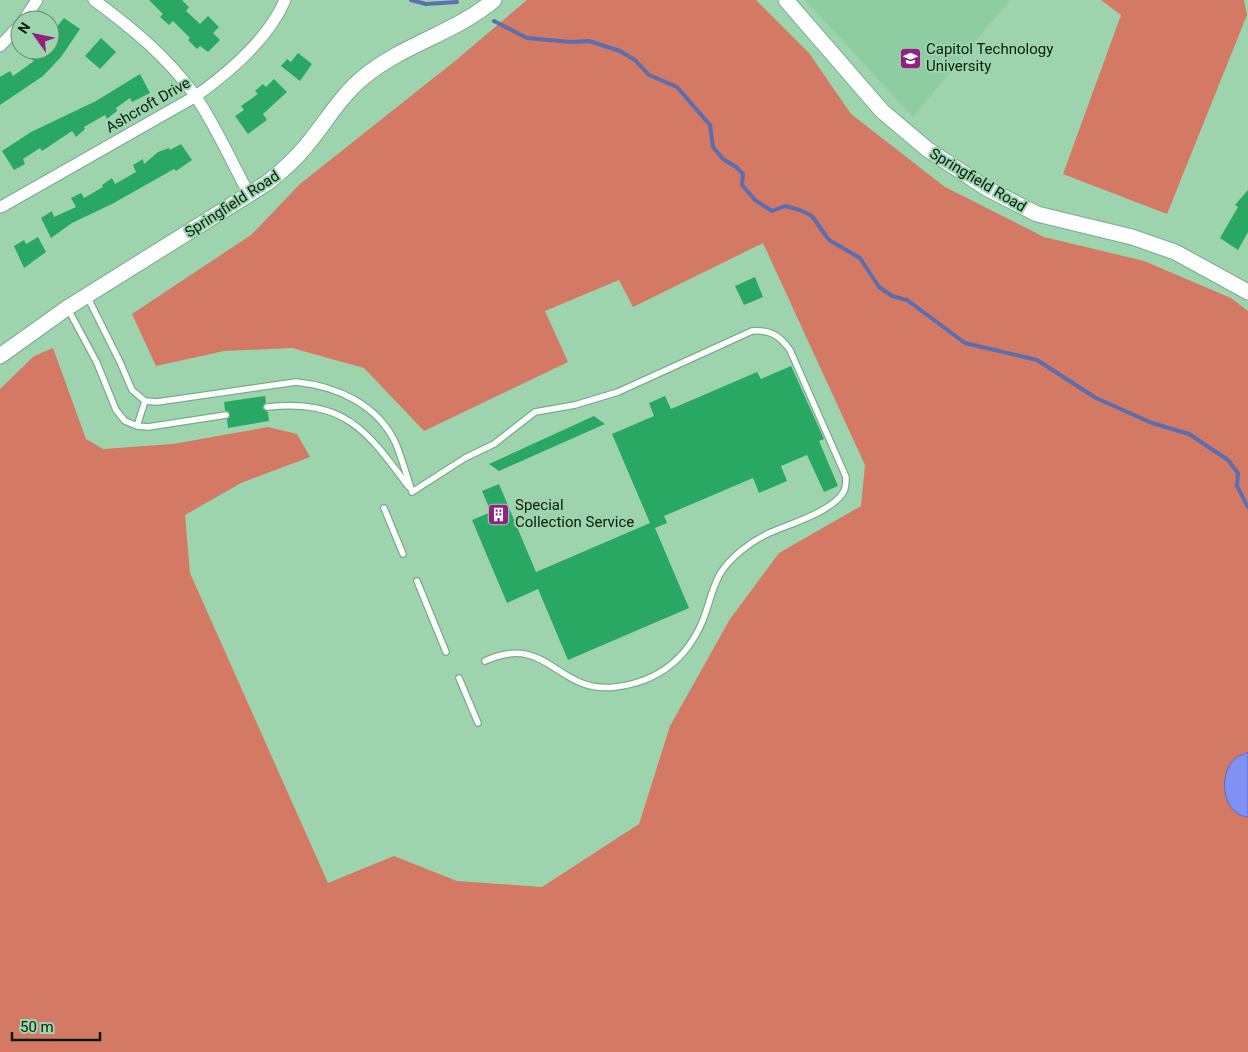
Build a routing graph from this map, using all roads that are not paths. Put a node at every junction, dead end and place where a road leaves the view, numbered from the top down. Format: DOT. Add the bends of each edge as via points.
graph roads {
  1 [pos="94,0"];
  2 [pos="285,0"];
  3 [pos="494,0"];
  4 [pos="786,0"];
  5 [pos="10,36"];
  6 [pos="0,46"];
  7 [pos="196,96"];
  8 [pos="250,196"];
  9 [pos="0,207"];
  10 [pos="1248,292"];
  11 [pos="87,295"];
  12 [pos="67,308"];
  13 [pos="0,356"];
  14 [pos="146,401"];
  15 [pos="267,408"];
  16 [pos="226,415"];
  17 [pos="137,426"];
  18 [pos="412,492"];
  19 [pos="384,508"];
  20 [pos="403,554"];
  21 [pos="418,581"];
  22 [pos="446,652"];
  23 [pos="485,661"];
  24 [pos="459,678"];
  25 [pos="478,723"];
  1 -- 7 [label="street" via="158,51"];
  2 -- 7 [label="street, Ashcroft Drive" via="266,29 225,75"];
  3 -- 8 [label="street, Springfield Road" via="463,23 407,49 364,76 339,102 297,157"];
  4 -- 10 [label="street, Springfield Road" via="882,111 927,149 986,188 1037,214 1132,237 1175,252"];
  5 -- 6 [label="street"];
  7 -- 8 [label="street"];
  7 -- 9 [label="street, Ashcroft Drive"];
  8 -- 11 [label="street, Springfield Road"];
  11 -- 12 [label="street, Springfield Road"];
  11 -- 14 [label="lane" via="132,390"];
  12 -- 13 [label="street, Springfield Road"];
  12 -- 17 [label="lane" via="97,363 116,410 125,421"];
  14 -- 17 [label="lane"];
  14 -- 18 [label="lane" via="296,382 318,384 358,401 382,424 395,443"];
  15 -- 18 [label="lane" via="292,405 318,408 352,422 378,445"];
  16 -- 17 [label="lane" via="167,425"];
  18 -- 23 [label="lane" via="465,458 494,444 535,412 575,405 618,392 752,331 762,330 781,338 790,350 846,476 845,490 831,506 758,538 721,573 692,643 676,662 662,672 637,683 591,686 571,680 535,656 520,652"];
  19 -- 20 [label="lane"];
  21 -- 22 [label="lane"];
  24 -- 25 [label="lane"];
}
